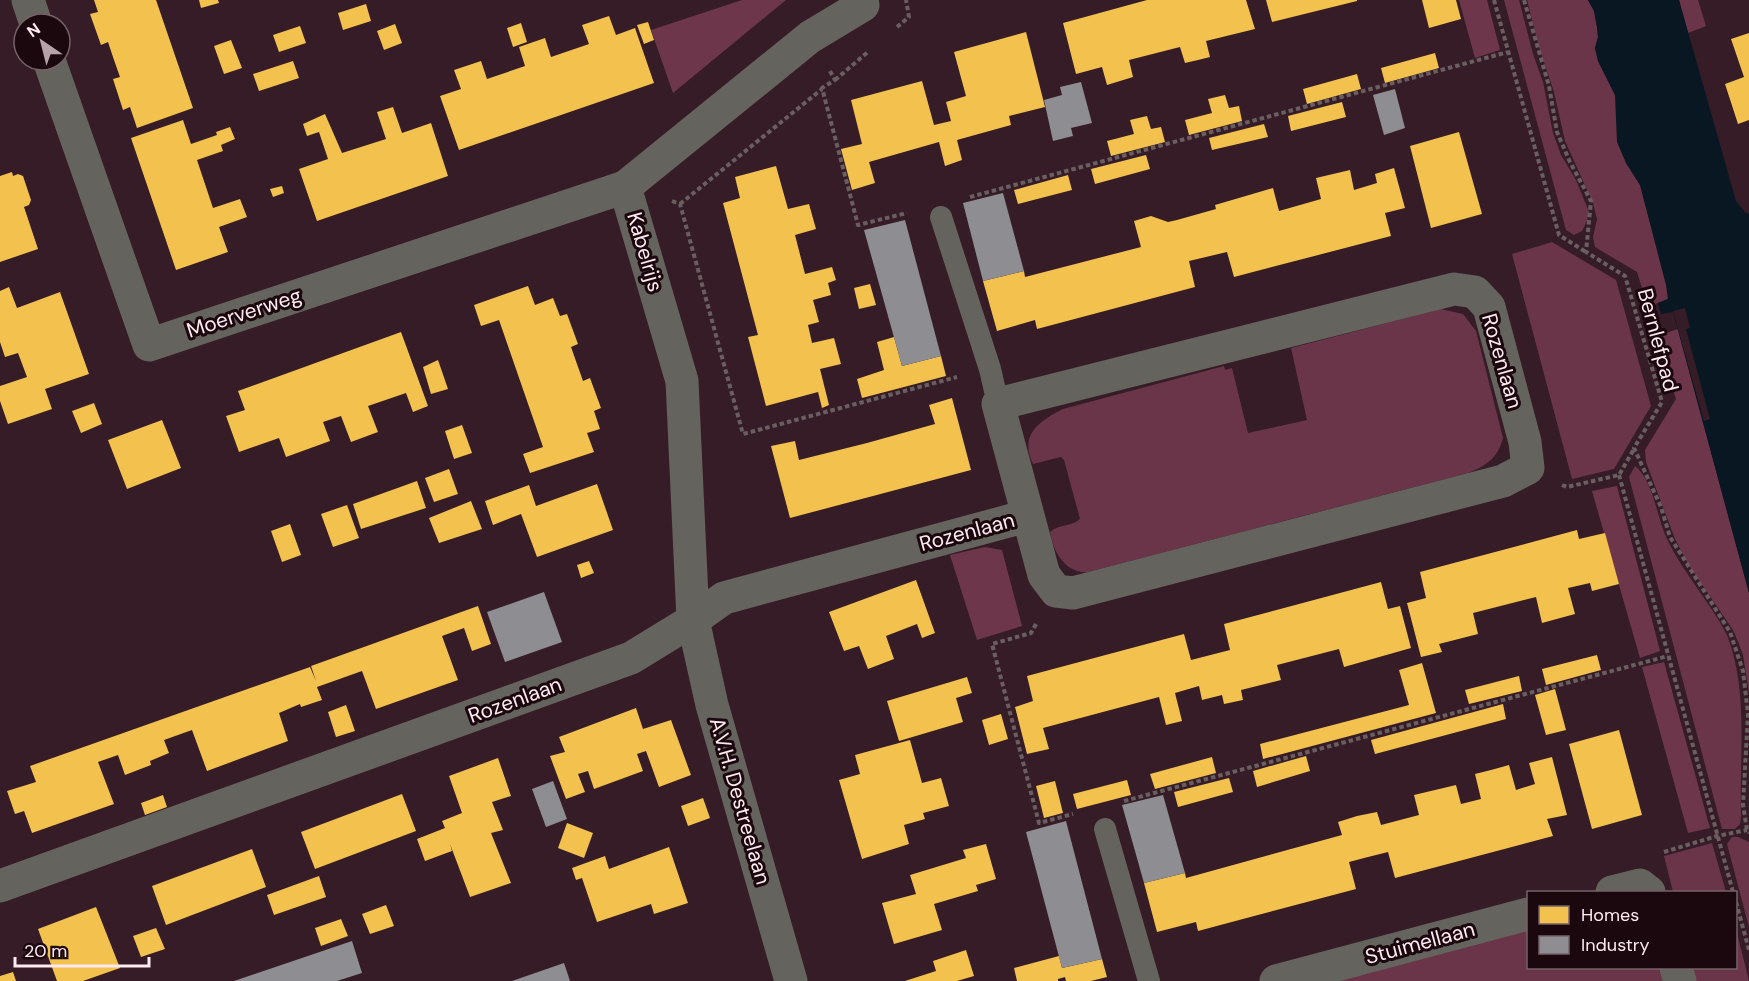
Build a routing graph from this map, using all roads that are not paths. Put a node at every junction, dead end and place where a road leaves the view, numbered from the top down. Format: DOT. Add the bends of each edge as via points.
graph roads {
  1 [pos="869,2"];
  2 [pos="53,72"];
  3 [pos="626,187"];
  4 [pos="941,217"];
  5 [pos="998,404"];
  6 [pos="1027,516"];
  7 [pos="693,620"];
  8 [pos="1105,829"];
  9 [pos="0,886"];
  10 [pos="1527,914"];
  11 [pos="791,981"];
  12 [pos="1149,981"];
  13 [pos="1276,981"];
  1 -- 3 [label="street, Kabelrijs" via="810,37"];
  2 -- 3 [label="street, Moerverweg" via="150,345"];
  3 -- 7 [label="street, Kabelrijs" via="682,381"];
  4 -- 5 [label="lane"];
  5 -- 6 [label="street, Rozenlaan"];
  5 -- 6 [label="street, Rozenlaan" via="1454,289 1474,292 1489,307 1525,442 1528,468 1503,481 1073,593 1056,591 1044,575"];
  6 -- 7 [label="street, Rozenlaan" via="724,598"];
  7 -- 9 [label="street, Rozenlaan" via="631,658"];
  7 -- 11 [label="street, A.V.H. Destreelaan" via="712,705"];
  8 -- 12 [label="lane"];
  10 -- 13 [label="street, Stuimellaan"];
}
